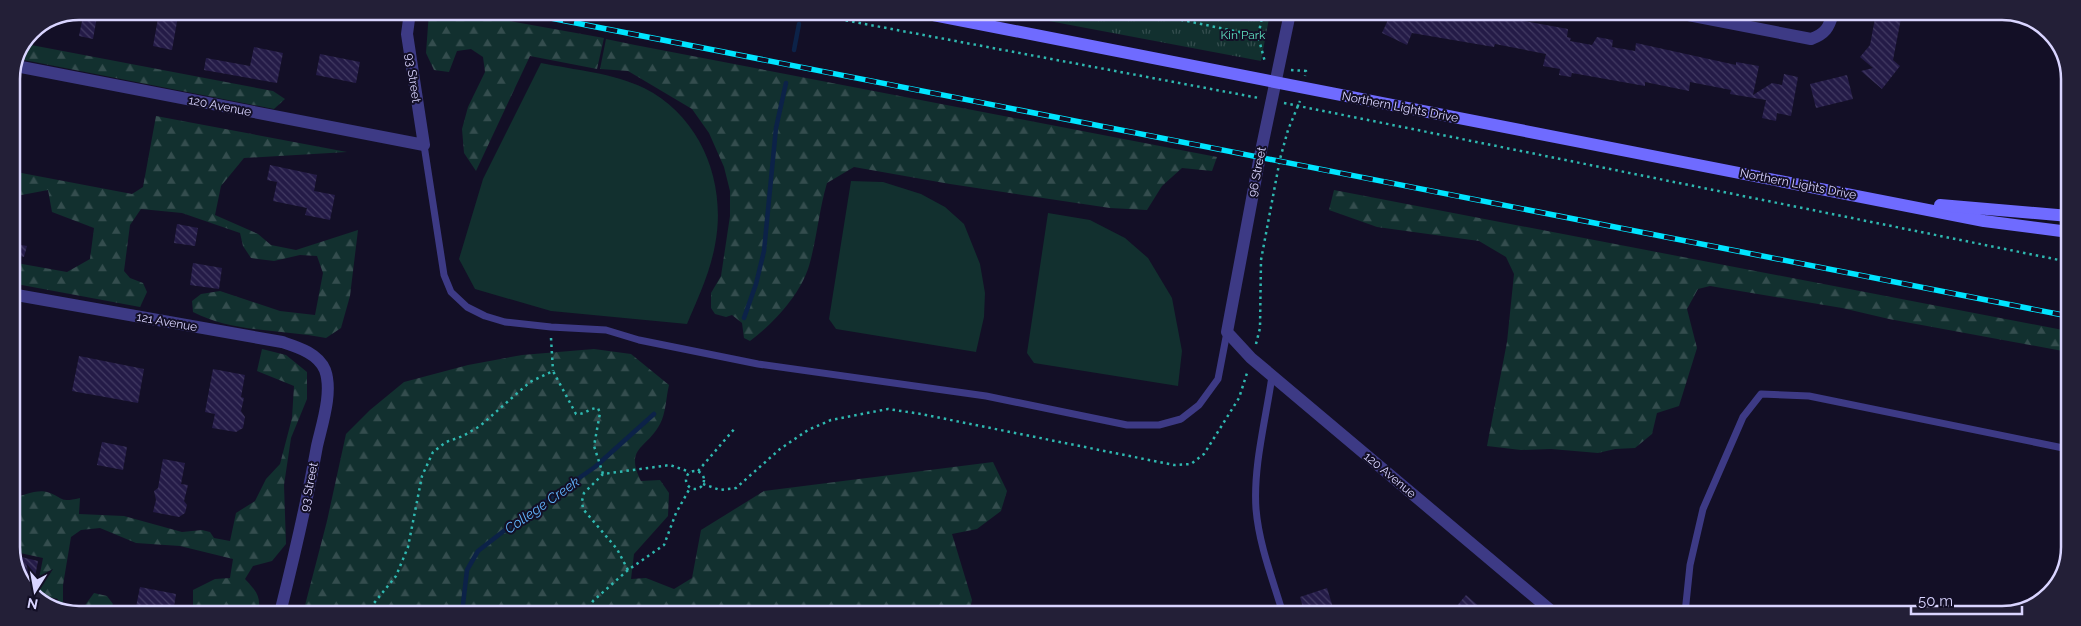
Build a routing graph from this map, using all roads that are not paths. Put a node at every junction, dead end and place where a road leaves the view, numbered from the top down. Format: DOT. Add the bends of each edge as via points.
graph roads {
  1 [pos="409,20"];
  2 [pos="959,20"];
  3 [pos="1289,20"];
  4 [pos="1712,20"];
  5 [pos="1831,20"];
  6 [pos="21,67"];
  7 [pos="1276,82"];
  8 [pos="424,145"];
  9 [pos="1882,200"];
  10 [pos="2061,215"];
  11 [pos="2061,231"];
  12 [pos="20,296"];
  13 [pos="1227,332"];
  14 [pos="319,361"];
  15 [pos="1272,376"];
  16 [pos="2061,448"];
  17 [pos="282,606"];
  18 [pos="1281,606"];
  19 [pos="1545,606"];
  20 [pos="1687,606"];
  1 -- 8 [label="street, 93 Street" via="407,34"];
  2 -- 7 [label="main road, Northern Lights Drive"];
  3 -- 7 [label="street, 96 Street"];
  4 -- 5 [label="street" via="1811,39 1823,34"];
  6 -- 8 [label="street, 120 Avenue"];
  7 -- 9 [label="main road, Northern Lights Drive"];
  7 -- 13 [label="street, 96 Street"];
  8 -- 13 [label="lane" via="444,275 451,292 467,307 506,322 606,330 639,340 758,364 986,396 1127,425 1159,425 1181,419 1199,405 1218,379"];
  9 -- 10 [label="main road, Northern Lights Drive"];
  9 -- 11 [label="main road, Northern Lights Drive" via="1984,221"];
  12 -- 14 [label="street, 121 Avenue" via="282,342 308,352"];
  13 -- 15 [label="street, 120 Avenue"];
  14 -- 17 [label="street, 93 Street" via="325,370 326,399 300,536"];
  15 -- 18 [label="lane" via="1256,483 1256,510 1262,545"];
  15 -- 19 [label="street, 120 Avenue"];
  16 -- 20 [label="lane" via="1809,396 1762,394 1743,416 1703,509 1690,565"];
}
